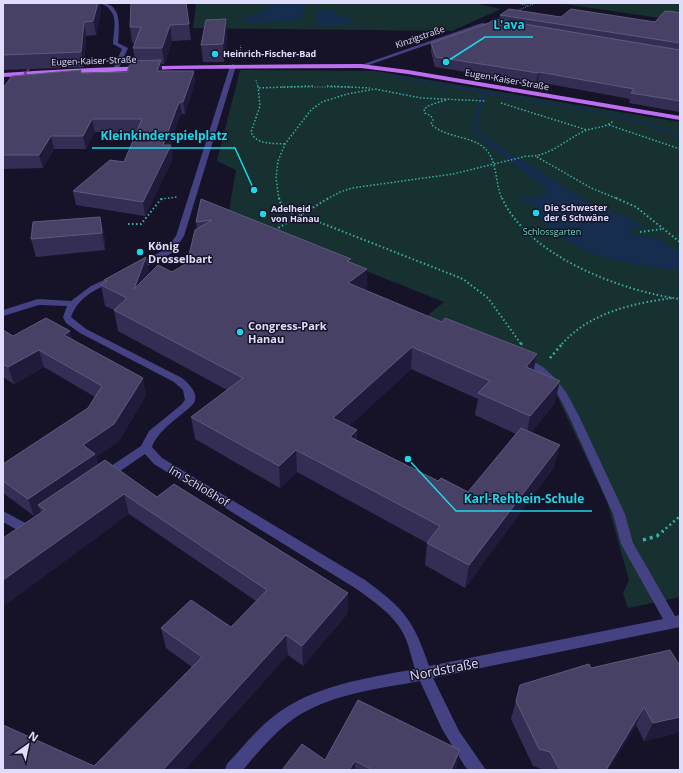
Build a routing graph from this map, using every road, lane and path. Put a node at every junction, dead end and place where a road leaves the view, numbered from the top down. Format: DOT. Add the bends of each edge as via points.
graph roads {
  1 [pos="102,3"];
  2 [pos="516,3"];
  3 [pos="536,3"];
  4 [pos="530,6"];
  5 [pos="515,11"];
  6 [pos="507,28"];
  7 [pos="233,66"];
  8 [pos="258,66"];
  9 [pos="361,66"];
  10 [pos="116,69"];
  11 [pos="3,75"];
  12 [pos="107,76"];
  13 [pos="259,88"];
  14 [pos="375,89"];
  15 [pos="450,99"];
  16 [pos="489,101"];
  17 [pos="500,103"];
  18 [pos="617,118"];
  19 [pos="680,118"];
  20 [pos="609,125"];
  21 [pos="587,130"];
  22 [pos="285,144"];
  23 [pos="680,149"];
  24 [pos="537,157"];
  25 [pos="495,165"];
  26 [pos="191,197"];
  27 [pos="301,215"];
  28 [pos="296,218"];
  29 [pos="128,224"];
  30 [pos="662,229"];
  31 [pos="274,231"];
  32 [pos="640,232"];
  33 [pos="680,242"];
  34 [pos="674,298"];
  35 [pos="680,299"];
  36 [pos="73,304"];
  37 [pos="3,313"];
  38 [pos="514,354"];
  39 [pos="540,369"];
  40 [pos="146,448"];
  41 [pos="93,484"];
  42 [pos="3,516"];
  43 [pos="680,516"];
  44 [pos="15,537"];
  45 [pos="628,544"];
  46 [pos="676,622"];
  47 [pos="424,673"];
  48 [pos="233,770"];
  49 [pos="478,770"];
  1 -- 10 [label="street" via="115,11 115,44 125,48"];
  2 -- 4 [label="path"];
  3 -- 4 [label="path"];
  4 -- 5 [label="path"];
  6 -- 9 [label="street, Kinzigstraße" via="484,24"];
  7 -- 8 [label="main road, Eugen-Kaiser-Straße"];
  7 -- 10 [label="main road, Eugen-Kaiser-Straße"];
  7 -- 12 [label="main road, Eugen-Kaiser-Straße"];
  7 -- 26 [label="street"];
  8 -- 9 [label="main road, Eugen-Kaiser-Straße"];
  8 -- 13 [label="path" via="256,78"];
  9 -- 19 [label="main road, Eugen-Kaiser-Straße"];
  10 -- 11 [label="main road, Eugen-Kaiser-Straße, one-way"];
  13 -- 14 [label="path" via="340,86"];
  13 -- 22 [label="path" via="262,100 260,116 251,132 253,137 258,141"];
  14 -- 15 [label="path" via="421,98"];
  14 -- 22 [label="path" via="322,102 311,110"];
  15 -- 16 [label="path"];
  15 -- 25 [label="path" via="424,109 433,120 431,124 444,134 467,140 485,149"];
  17 -- 21 [label="path"];
  18 -- 20 [label="path"];
  20 -- 21 [label="path"];
  20 -- 23 [label="path"];
  21 -- 24 [label="path"];
  22 -- 28 [label="path" via="278,161 278,195 280,202"];
  24 -- 25 [label="path" via="527,156"];
  24 -- 30 [label="path" via="591,188 636,206"];
  25 -- 27 [label="path" via="434,177 352,188 332,196"];
  25 -- 34 [label="path" via="496,181 508,210 540,243 615,283"];
  26 -- 29 [label="path" via="162,198 141,224"];
  26 -- 36 [label="street" via="180,236 169,251 94,288"];
  27 -- 28 [label="path"];
  27 -- 39 [label="path" via="452,273 468,282 488,298"];
  28 -- 31 [label="path"];
  30 -- 32 [label="path"];
  30 -- 33 [label="path"];
  34 -- 35 [label="path"];
  34 -- 39 [label="path" via="629,305 598,319 575,332"];
  36 -- 37 [label="street" via="38,302"];
  36 -- 40 [label="street" via="68,312 69,321 187,387 190,401 154,433"];
  38 -- 39 [label="street"];
  39 -- 45 [label="street" via="561,392 574,416 619,514"];
  40 -- 41 [label="street"];
  40 -- 47 [label="street, Im Schloßhof" via="158,461 382,600 402,620 412,636"];
  42 -- 44 [label="street" via="31,527"];
  43 -- 45 [label="path" via="658,536"];
  45 -- 46 [label="street"];
  46 -- 47 [label="street, Nordstraße"];
  47 -- 48 [label="street, Nordstraße" via="355,688 309,703 280,720"];
  47 -- 49 [label="street, Im Schloßhof" via="464,754"];
}
